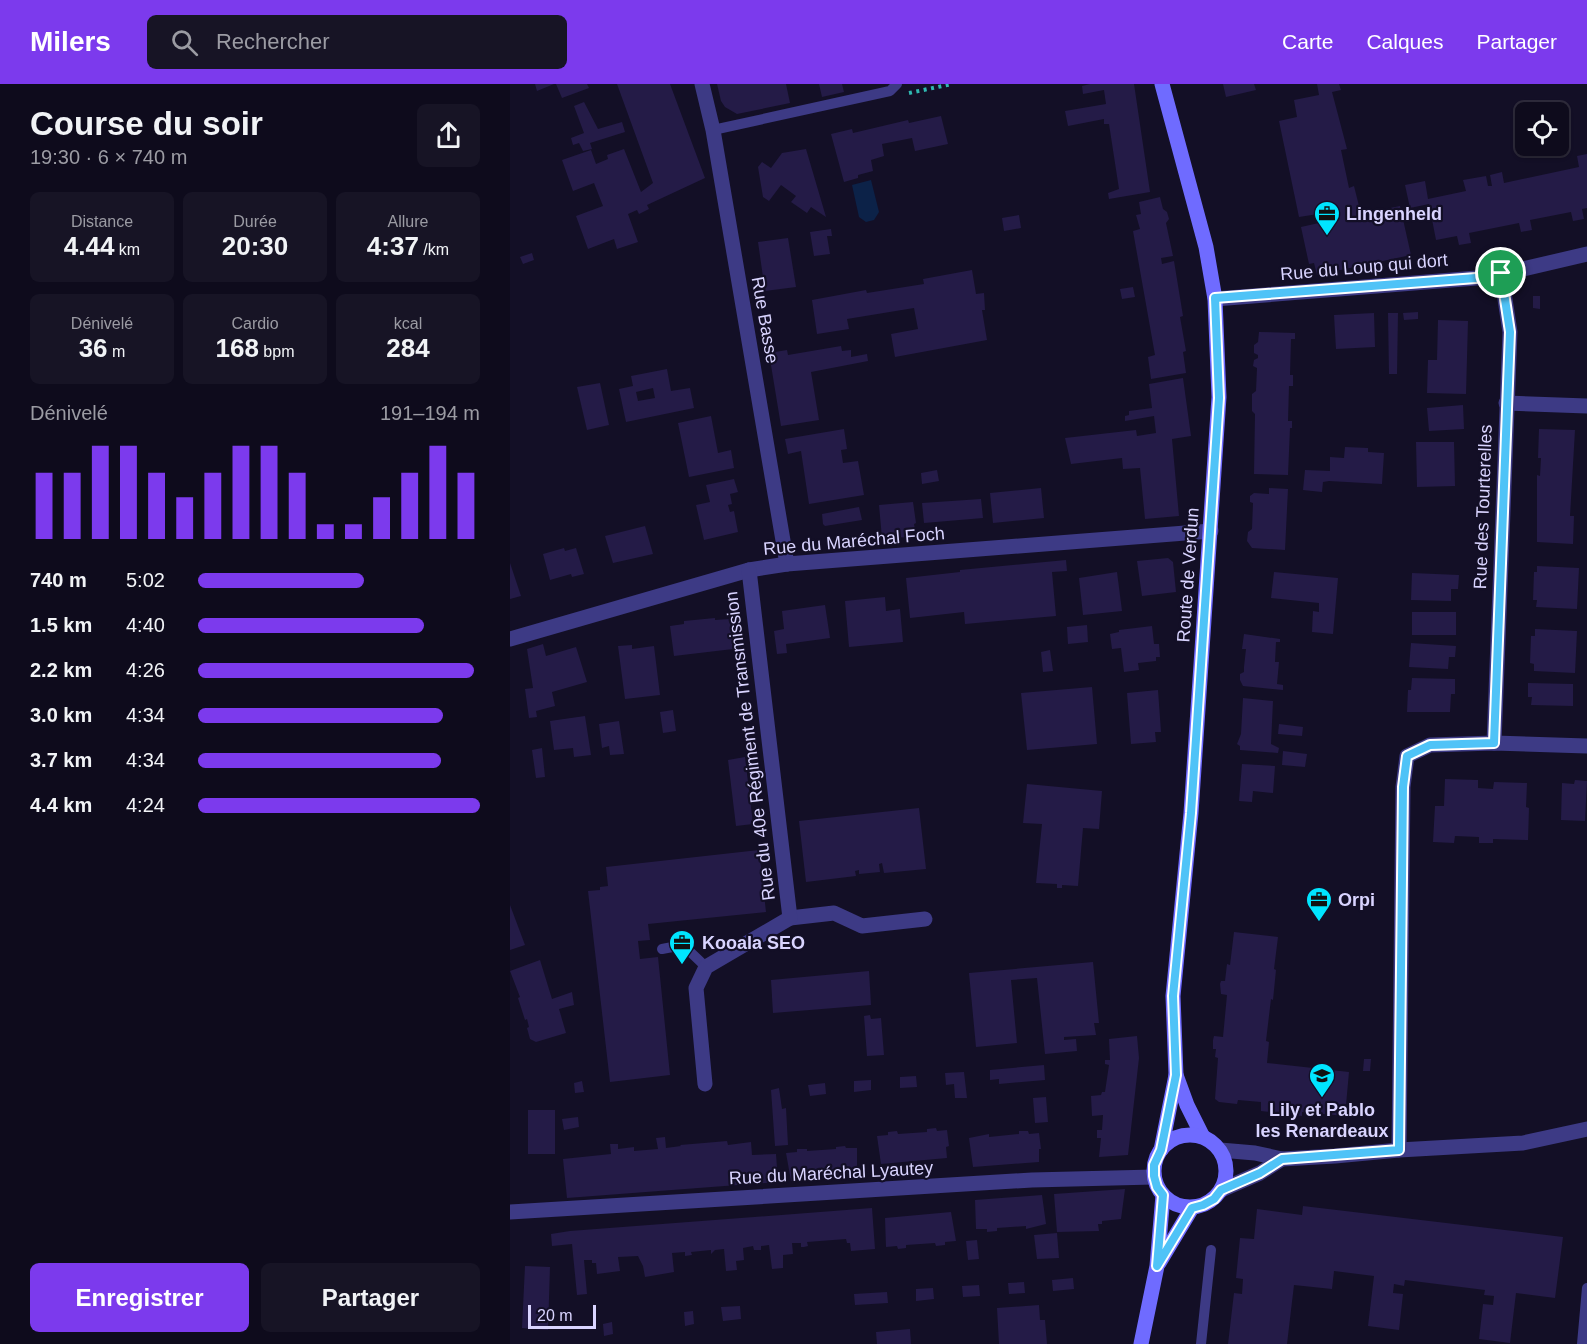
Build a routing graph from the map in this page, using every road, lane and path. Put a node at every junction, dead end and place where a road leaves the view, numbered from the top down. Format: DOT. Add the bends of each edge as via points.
graph roads {
  1 [pos="702,84"];
  2 [pos="952,84"];
  3 [pos="1162,84"];
  4 [pos="894,88"];
  5 [pos="713,130"];
  6 [pos="1587,254"];
  7 [pos="1501,273"];
  8 [pos="1215,298"];
  9 [pos="1506,403"];
  10 [pos="1587,406"];
  11 [pos="1210,531"];
  12 [pos="788,564"];
  13 [pos="749,570"];
  14 [pos="510,639"];
  15 [pos="1494,743"];
  16 [pos="1587,746"];
  17 [pos="790,918"];
  18 [pos="925,920"];
  19 [pos="662,949"];
  20 [pos="706,967"];
  21 [pos="1176,1075"];
  22 [pos="705,1084"];
  23 [pos="1587,1129"];
  24 [pos="1203,1137"];
  25 [pos="1161,1150"];
  26 [pos="1220,1150"];
  27 [pos="1399,1150"];
  28 [pos="1282,1159"];
  29 [pos="1154,1176"];
  30 [pos="1221,1190"];
  31 [pos="1163,1195"];
  32 [pos="1192,1208"];
  33 [pos="510,1212"];
  34 [pos="1211,1250"];
  35 [pos="1157,1266"];
  36 [pos="1587,1288"];
  37 [pos="1141,1344"];
  38 [pos="1201,1344"];
  39 [pos="1582,1344"];
  1 -- 5 [label="street, Rue Basse"];
  2 -- 4 [label="path" via="909,93"];
  3 -- 8 [label="main road, Route de Verdun" via="1206,247"];
  4 -- 5 [label="lane"];
  5 -- 12 [label="street, Rue Basse"];
  6 -- 7 [label="street, Rue du Loup qui dort"];
  7 -- 8 [label="street, Rue du Loup qui dort"];
  7 -- 9 [label="street, Rue des Tourterelles" via="1510,332"];
  8 -- 11 [label="main road, Route de Verdun" via="1219,398"];
  9 -- 10 [label="street"];
  9 -- 15 [label="street, Rue des Tourterelles"];
  11 -- 12 [label="street, Rue du Maréchal Foch"];
  11 -- 21 [label="main road, Route de Verdun" via="1191,813 1173,996"];
  12 -- 13 [label="street, Rue du Maréchal Foch"];
  13 -- 14 [label="street, Rue du Maréchal Foch"];
  13 -- 17 [label="street, Rue du 40e Régiment de Transmission"];
  15 -- 16 [label="street"];
  15 -- 27 [label="street" via="1430,745 1407,756 1403,787"];
  17 -- 18 [label="street, Rue du 40e Régiment de Transmission" via="834,913 862,926"];
  17 -- 20 [label="street, Rue du 40e Régiment de Transmission"];
  19 -- 20 [label="lane" via="683,945"];
  20 -- 22 [label="street" via="696,988"];
  21 -- 24 [label="main road, Route de Verdun"];
  21 -- 25 [label="main road, Route de Verdun"];
  23 -- 27 [label="street" via="1522,1143"];
  24 -- 25 [label="main road" via="1174,1138"];
  24 -- 26 [label="main road"];
  25 -- 29 [label="main road"];
  26 -- 28 [label="street"];
  26 -- 30 [label="main road" via="1227,1168"];
  27 -- 28 [label="street"];
  28 -- 30 [label="street"];
  29 -- 31 [label="main road"];
  29 -- 33 [label="street, Rue du Maréchal Lyautey"];
  30 -- 32 [label="main road" via="1214,1199"];
  31 -- 32 [label="main road" via="1180,1206"];
  31 -- 35 [label="main road"];
  32 -- 35 [label="main road"];
  34 -- 38 [label="lane"];
  35 -- 37 [label="main road"];
  36 -- 39 [label="lane"];
}
